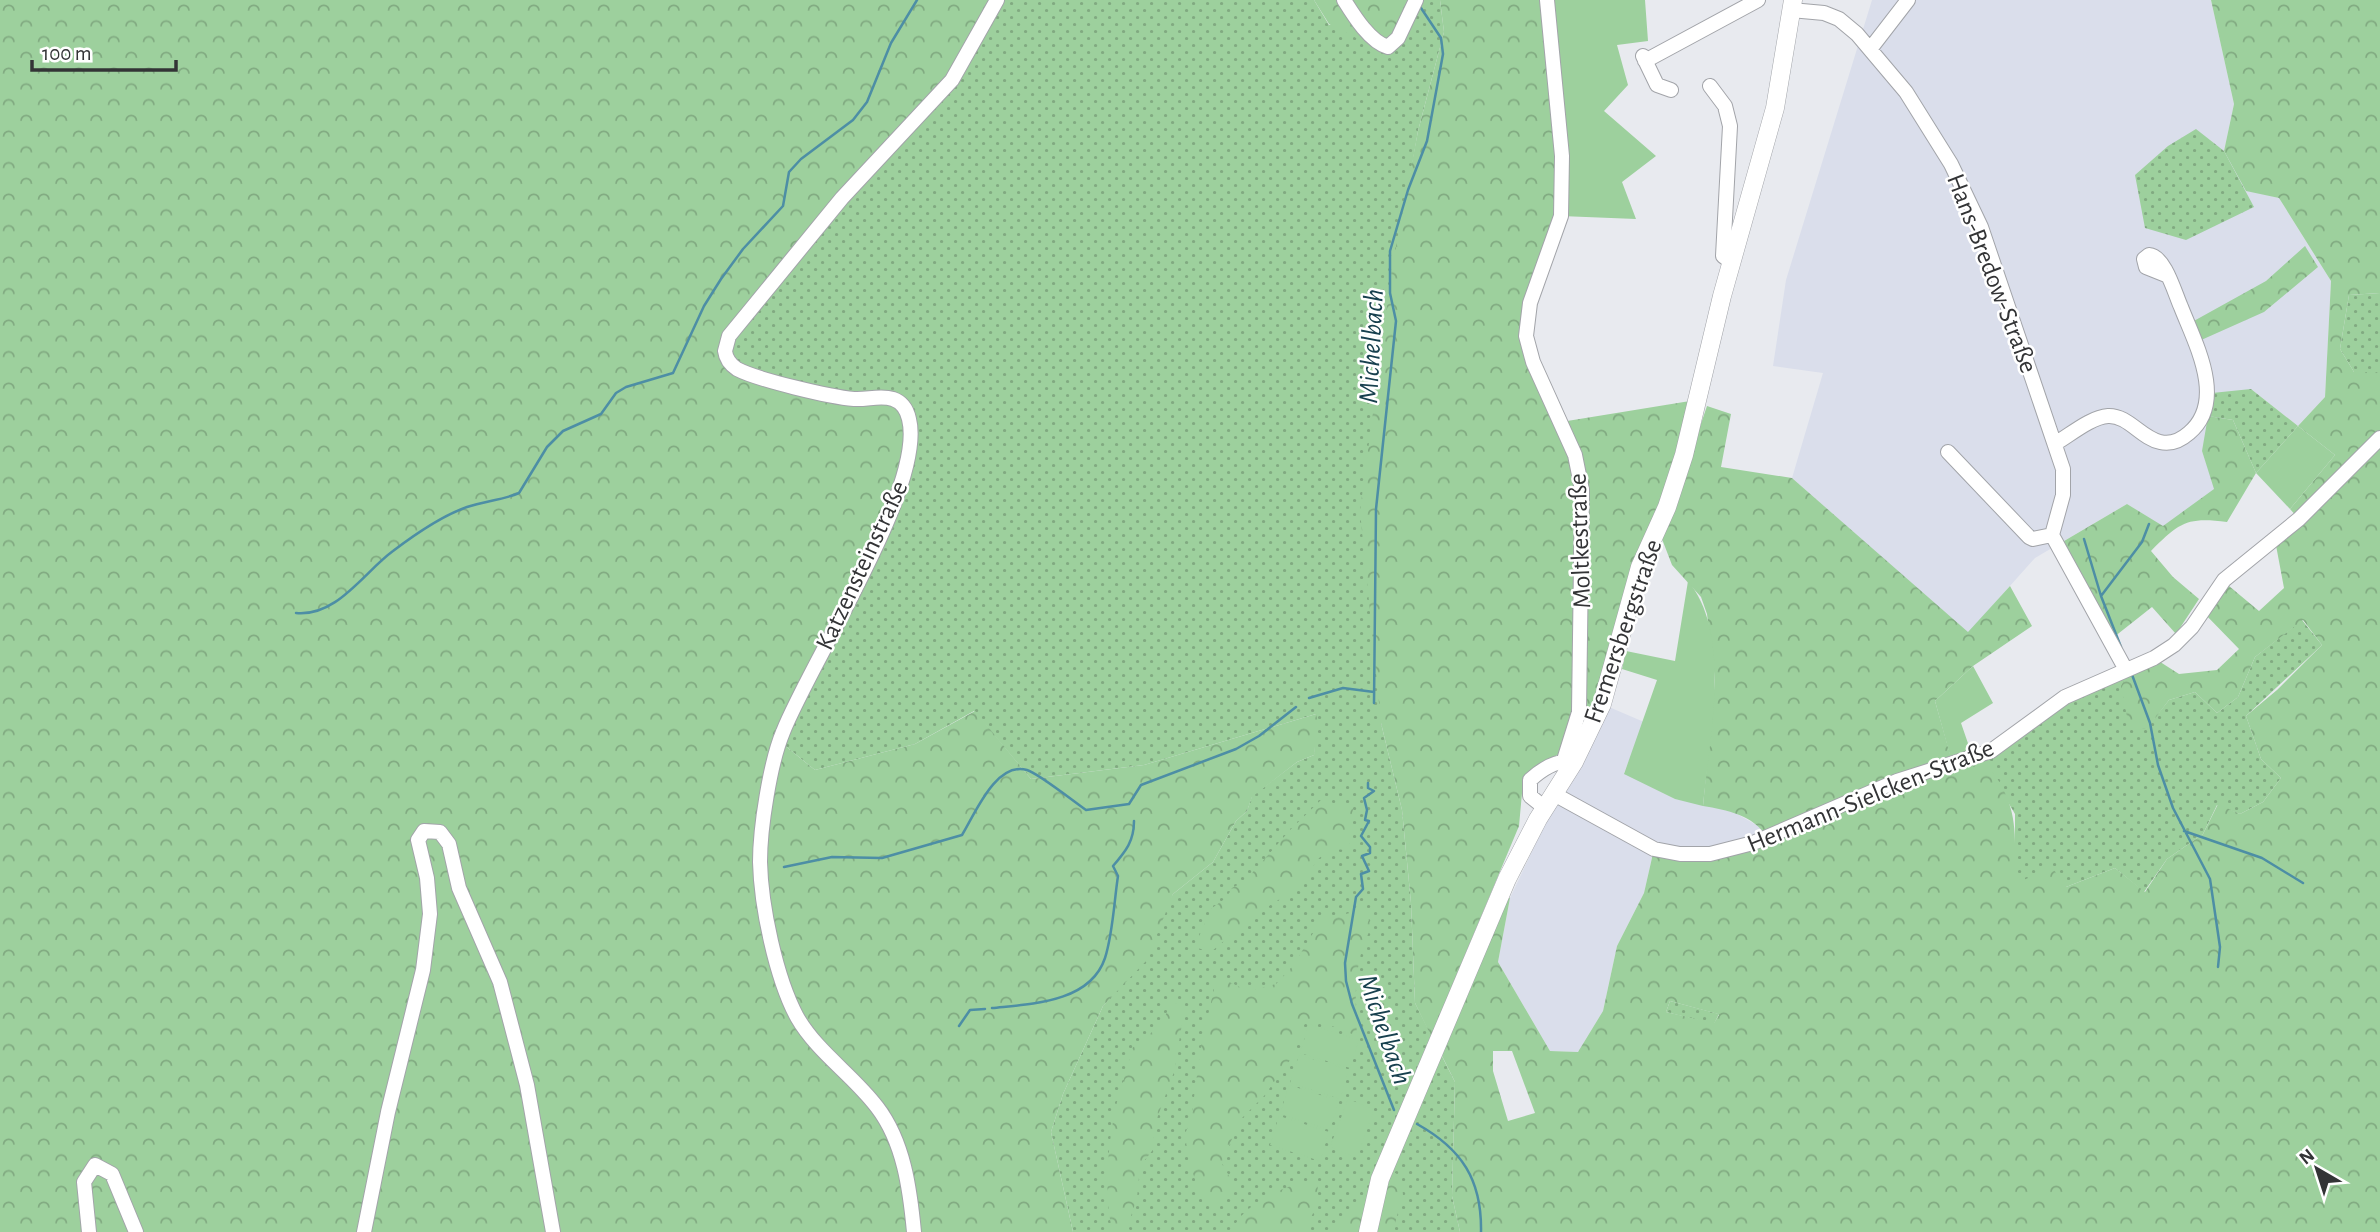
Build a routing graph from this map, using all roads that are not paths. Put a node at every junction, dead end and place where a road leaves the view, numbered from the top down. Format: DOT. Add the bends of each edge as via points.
graph roads {
  1 [pos="997,0"];
  2 [pos="1345,0"];
  3 [pos="1416,0"];
  4 [pos="1547,0"];
  5 [pos="1758,0"];
  6 [pos="1908,0"];
  7 [pos="1792,5"];
  8 [pos="1733,7"];
  9 [pos="1871,48"];
  10 [pos="1710,86"];
  11 [pos="1671,90"];
  12 [pos="1731,262"];
  13 [pos="2166,275"];
  14 [pos="2380,438"];
  15 [pos="2056,443"];
  16 [pos="1948,452"];
  17 [pos="2052,536"];
  18 [pos="2129,669"];
  19 [pos="1569,761"];
  20 [pos="1550,801"];
  21 [pos="89,1232"];
  22 [pos="136,1232"];
  23 [pos="364,1232"];
  24 [pos="553,1232"];
  25 [pos="914,1232"];
  26 [pos="1368,1232"];
  1 -- 25 [label="street, Katzensteinstraße" via="952,80 807,239 729,336 725,351 737,369 759,376 836,396 890,398 903,406 910,424 907,463 868,562 783,732 773,763 760,861 772,940 797,1017 889,1126 910,1192"];
  2 -- 3 [label="street" via="1360,23 1388,47 1398,38"];
  4 -- 19 [label="street, Moltkestraße" via="1562,156 1561,216 1530,303 1526,336 1575,455 1582,490 1579,712"];
  5 -- 8 [label="street"];
  6 -- 9 [label="street"];
  7 -- 9 [label="street, Hans-Bredow-Straße" via="1839,19"];
  7 -- 12 [label="main road, Fremersbergstraße" via="1775,108"];
  8 -- 11 [label="street" via="1644,58 1657,85"];
  9 -- 15 [label="street, Hans-Bredow-Straße" via="1906,92 1965,188"];
  10 -- 12 [label="street" via="1726,106 1730,126 1723,256"];
  12 -- 19 [label="main road, Fremersbergstraße" via="1674,486 1640,567 1602,704"];
  13 -- 15 [label="street" via="2206,379 2204,410 2195,428 2181,440 2157,442 2119,418 2100,417"];
  14 -- 18 [label="street, Hermann-Sielcken-Straße" via="2299,519 2224,580 2174,645"];
  15 -- 17 [label="street, Hans-Bredow-Straße" via="2063,468 2063,495"];
  16 -- 17 [label="street" via="2029,537"];
  17 -- 18 [label="street"];
  18 -- 20 [label="street, Hermann-Sielcken-Straße" via="2065,697 1991,751 1925,771 1724,852 1680,854 1654,849"];
  19 -- 20 [label="main road, Fremersbergstraße"];
  19 -- 20 [label="street" via="1540,771 1530,780 1530,796"];
  20 -- 26 [label="main road, Fremersbergstraße" via="1507,879 1404,1122 1376,1189"];
  21 -- 22 [label="street" via="84,1182 95,1165 112,1174"];
  23 -- 24 [label="street" via="423,970 429,914 418,840 432,829 449,844 459,888 500,982 527,1085"];
}
